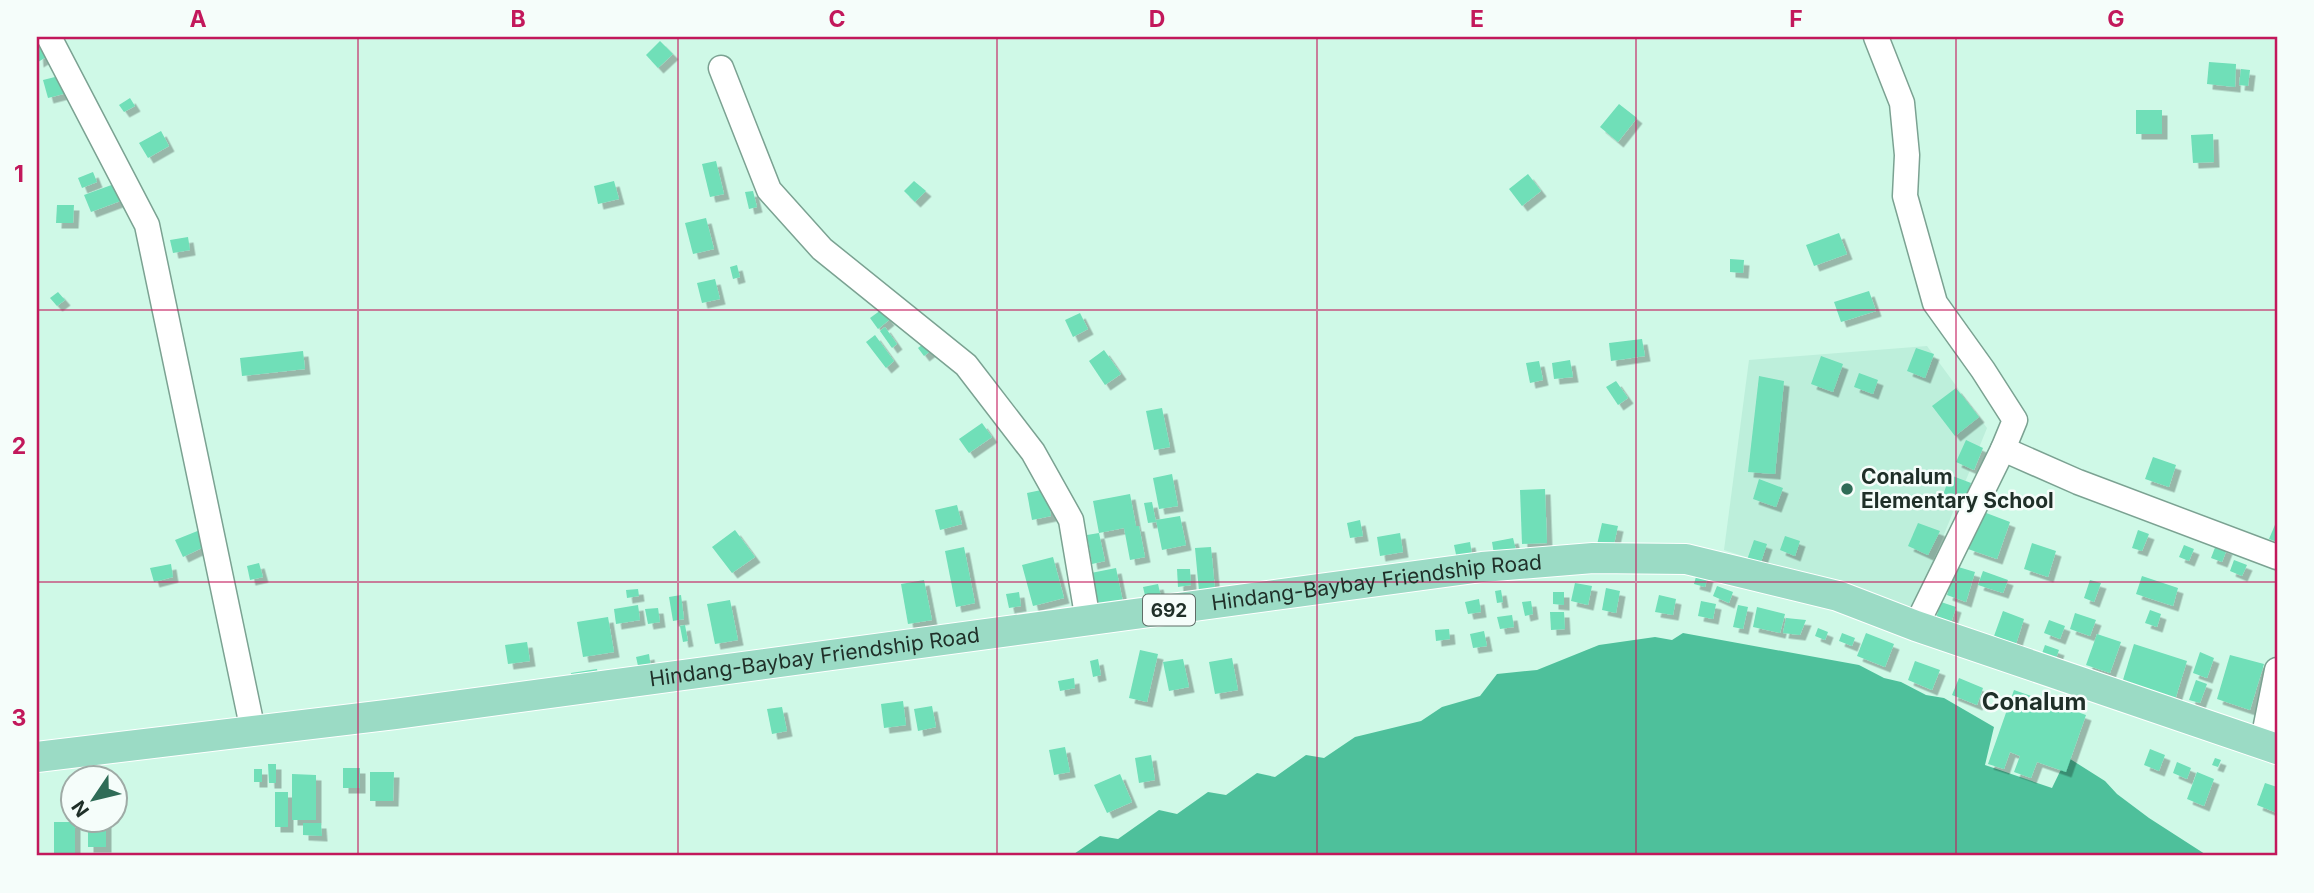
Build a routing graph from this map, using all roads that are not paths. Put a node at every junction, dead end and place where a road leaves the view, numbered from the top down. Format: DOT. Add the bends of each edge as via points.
graph roads {
  1 [pos="50,37"];
  2 [pos="1876,37"];
  3 [pos="721,68"];
  4 [pos="2003,449"];
  5 [pos="2277,556"];
  6 [pos="1088,621"];
  7 [pos="1916,626"];
  8 [pos="2277,670"];
  9 [pos="253,731"];
  10 [pos="2270,747"];
  11 [pos="37,757"];
  1 -- 9 [label="street" via="147,225"];
  2 -- 4 [label="street" via="1902,103 1905,196 1935,303 2015,420"];
  3 -- 6 [label="street" via="769,190 822,249 966,365 1033,452 1070,520"];
  4 -- 5 [label="street"];
  4 -- 7 [label="street"];
  6 -- 7 [label="main road, Hindang-Baybay Friendship Road / 692" via="1482,567 1593,558 1686,559 1838,596"];
  6 -- 9 [label="main road, Hindang-Baybay Friendship Road / 692"];
  7 -- 10 [label="main road, Hindang-Baybay Friendship Road / 692"];
  8 -- 10 [label="street"];
  9 -- 11 [label="main road, Hindang-Baybay Friendship Road / 692"];
}
